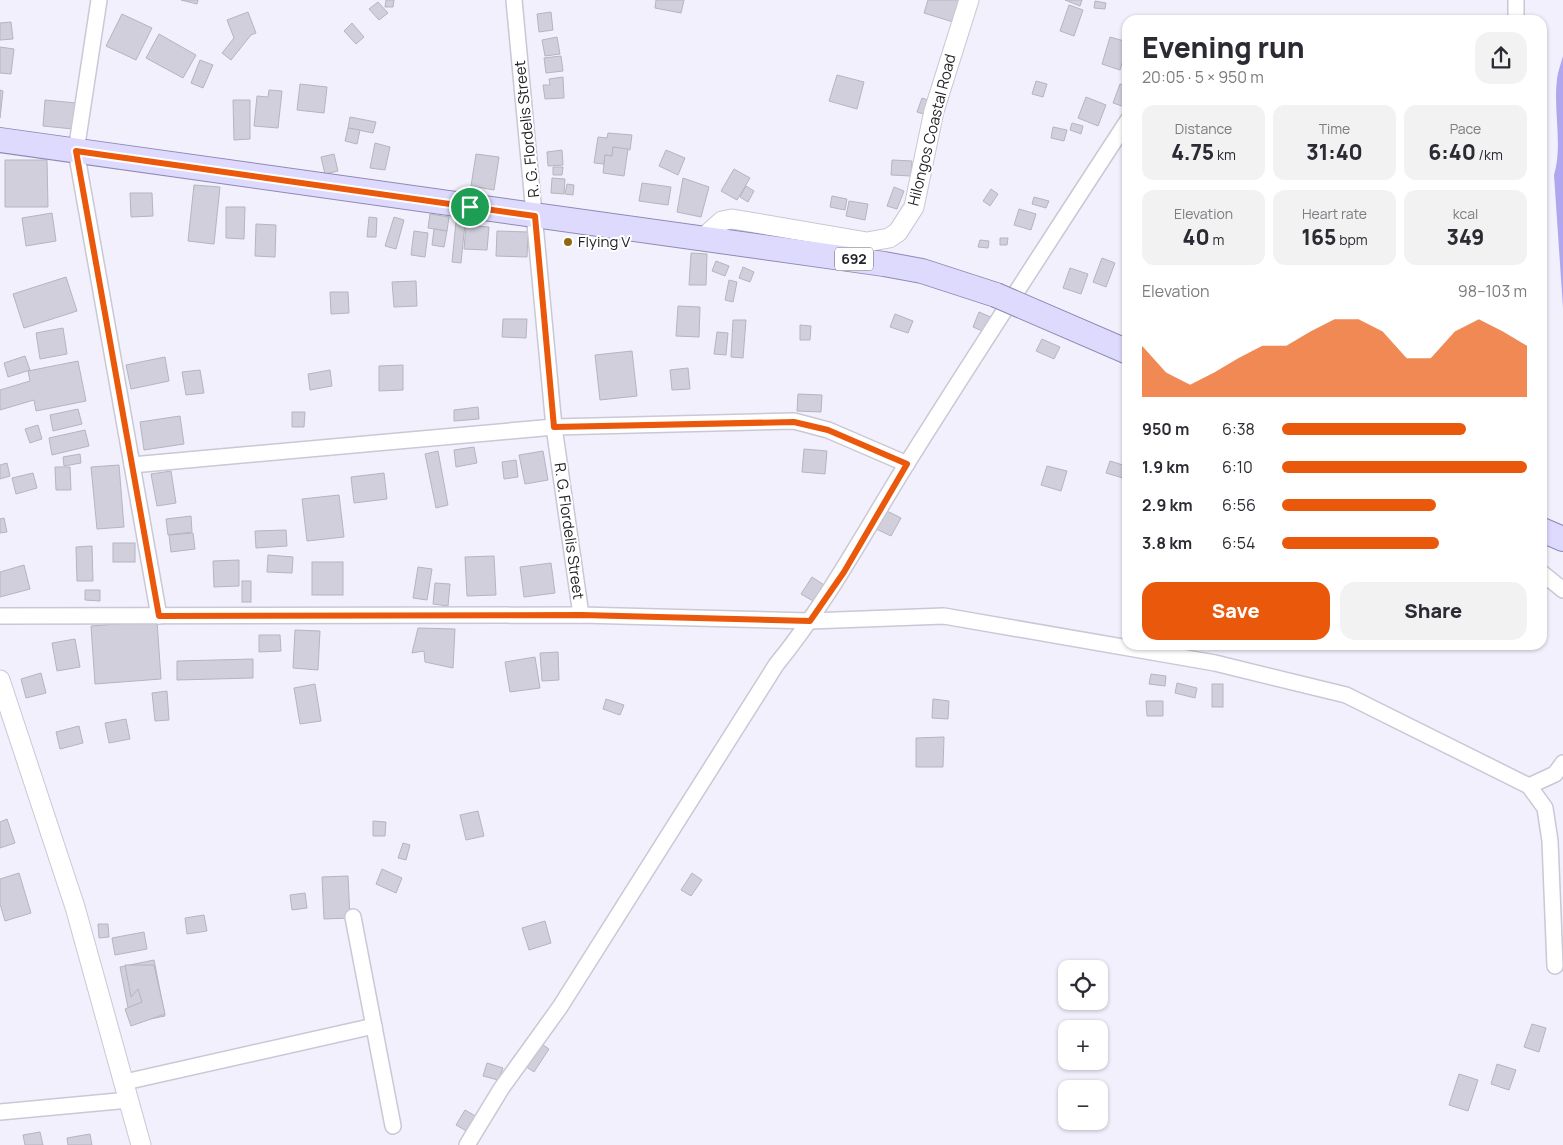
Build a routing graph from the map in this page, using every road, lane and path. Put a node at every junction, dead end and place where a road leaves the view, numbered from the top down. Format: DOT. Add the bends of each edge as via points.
graph roads {
  1 [pos="99,0"];
  2 [pos="514,0"];
  3 [pos="969,0"];
  4 [pos="1516,0"];
  5 [pos="1516,15"];
  6 [pos="1122,129"];
  7 [pos="0,140"];
  8 [pos="76,151"];
  9 [pos="535,216"];
  10 [pos="706,238"];
  11 [pos="1122,349"];
  12 [pos="554,427"];
  13 [pos="907,464"];
  14 [pos="132,465"];
  15 [pos="1547,532"];
  16 [pos="1563,539"];
  17 [pos="1547,577"];
  18 [pos="1563,590"];
  19 [pos="582,615"];
  20 [pos="0,616"];
  21 [pos="159,616"];
  22 [pos="810,621"];
  23 [pos="1122,647"];
  24 [pos="1139,650"];
  25 [pos="0,680"];
  26 [pos="1563,763"];
  27 [pos="1529,786"];
  28 [pos="353,918"];
  29 [pos="1555,966"];
  30 [pos="374,1026"];
  31 [pos="127,1091"];
  32 [pos="0,1112"];
  33 [pos="393,1126"];
  34 [pos="141,1145"];
  35 [pos="467,1145"];
  1 -- 8 [label="street"];
  2 -- 9 [label="street, R. G. Flordelis Street"];
  3 -- 10 [label="street, Hilongos Coastal Road" via="934,111 914,207 898,232 889,238 867,242 732,219 722,221"];
  4 -- 5 [label="street"];
  6 -- 13 [label="street"];
  7 -- 8 [label="main road, 692"];
  8 -- 9 [label="main road, 692"];
  8 -- 14 [label="street"];
  9 -- 10 [label="main road, 692"];
  9 -- 12 [label="street, R. G. Flordelis Street"];
  10 -- 11 [label="main road, 692, bridge" via="922,272 996,295"];
  12 -- 13 [label="street" via="794,422 828,430"];
  12 -- 14 [label="street"];
  12 -- 19 [label="street, R. G. Flordelis Street"];
  13 -- 22 [label="street" via="844,572"];
  14 -- 21 [label="street"];
  15 -- 16 [label="main road"];
  17 -- 18 [label="street"];
  19 -- 21 [label="street"];
  19 -- 22 [label="street"];
  20 -- 21 [label="street"];
  22 -- 23 [label="street" via="944,616"];
  22 -- 35 [label="street" via="776,665 560,1007 501,1090"];
  24 -- 27 [label="street" via="1214,663 1346,695"];
  25 -- 31 [label="street" via="75,907"];
  26 -- 27 [label="street" via="1555,774"];
  27 -- 29 [label="street" via="1545,808 1550,841"];
  28 -- 30 [label="street"];
  30 -- 31 [label="street"];
  30 -- 33 [label="street"];
  31 -- 32 [label="street"];
  31 -- 34 [label="street"];
}
